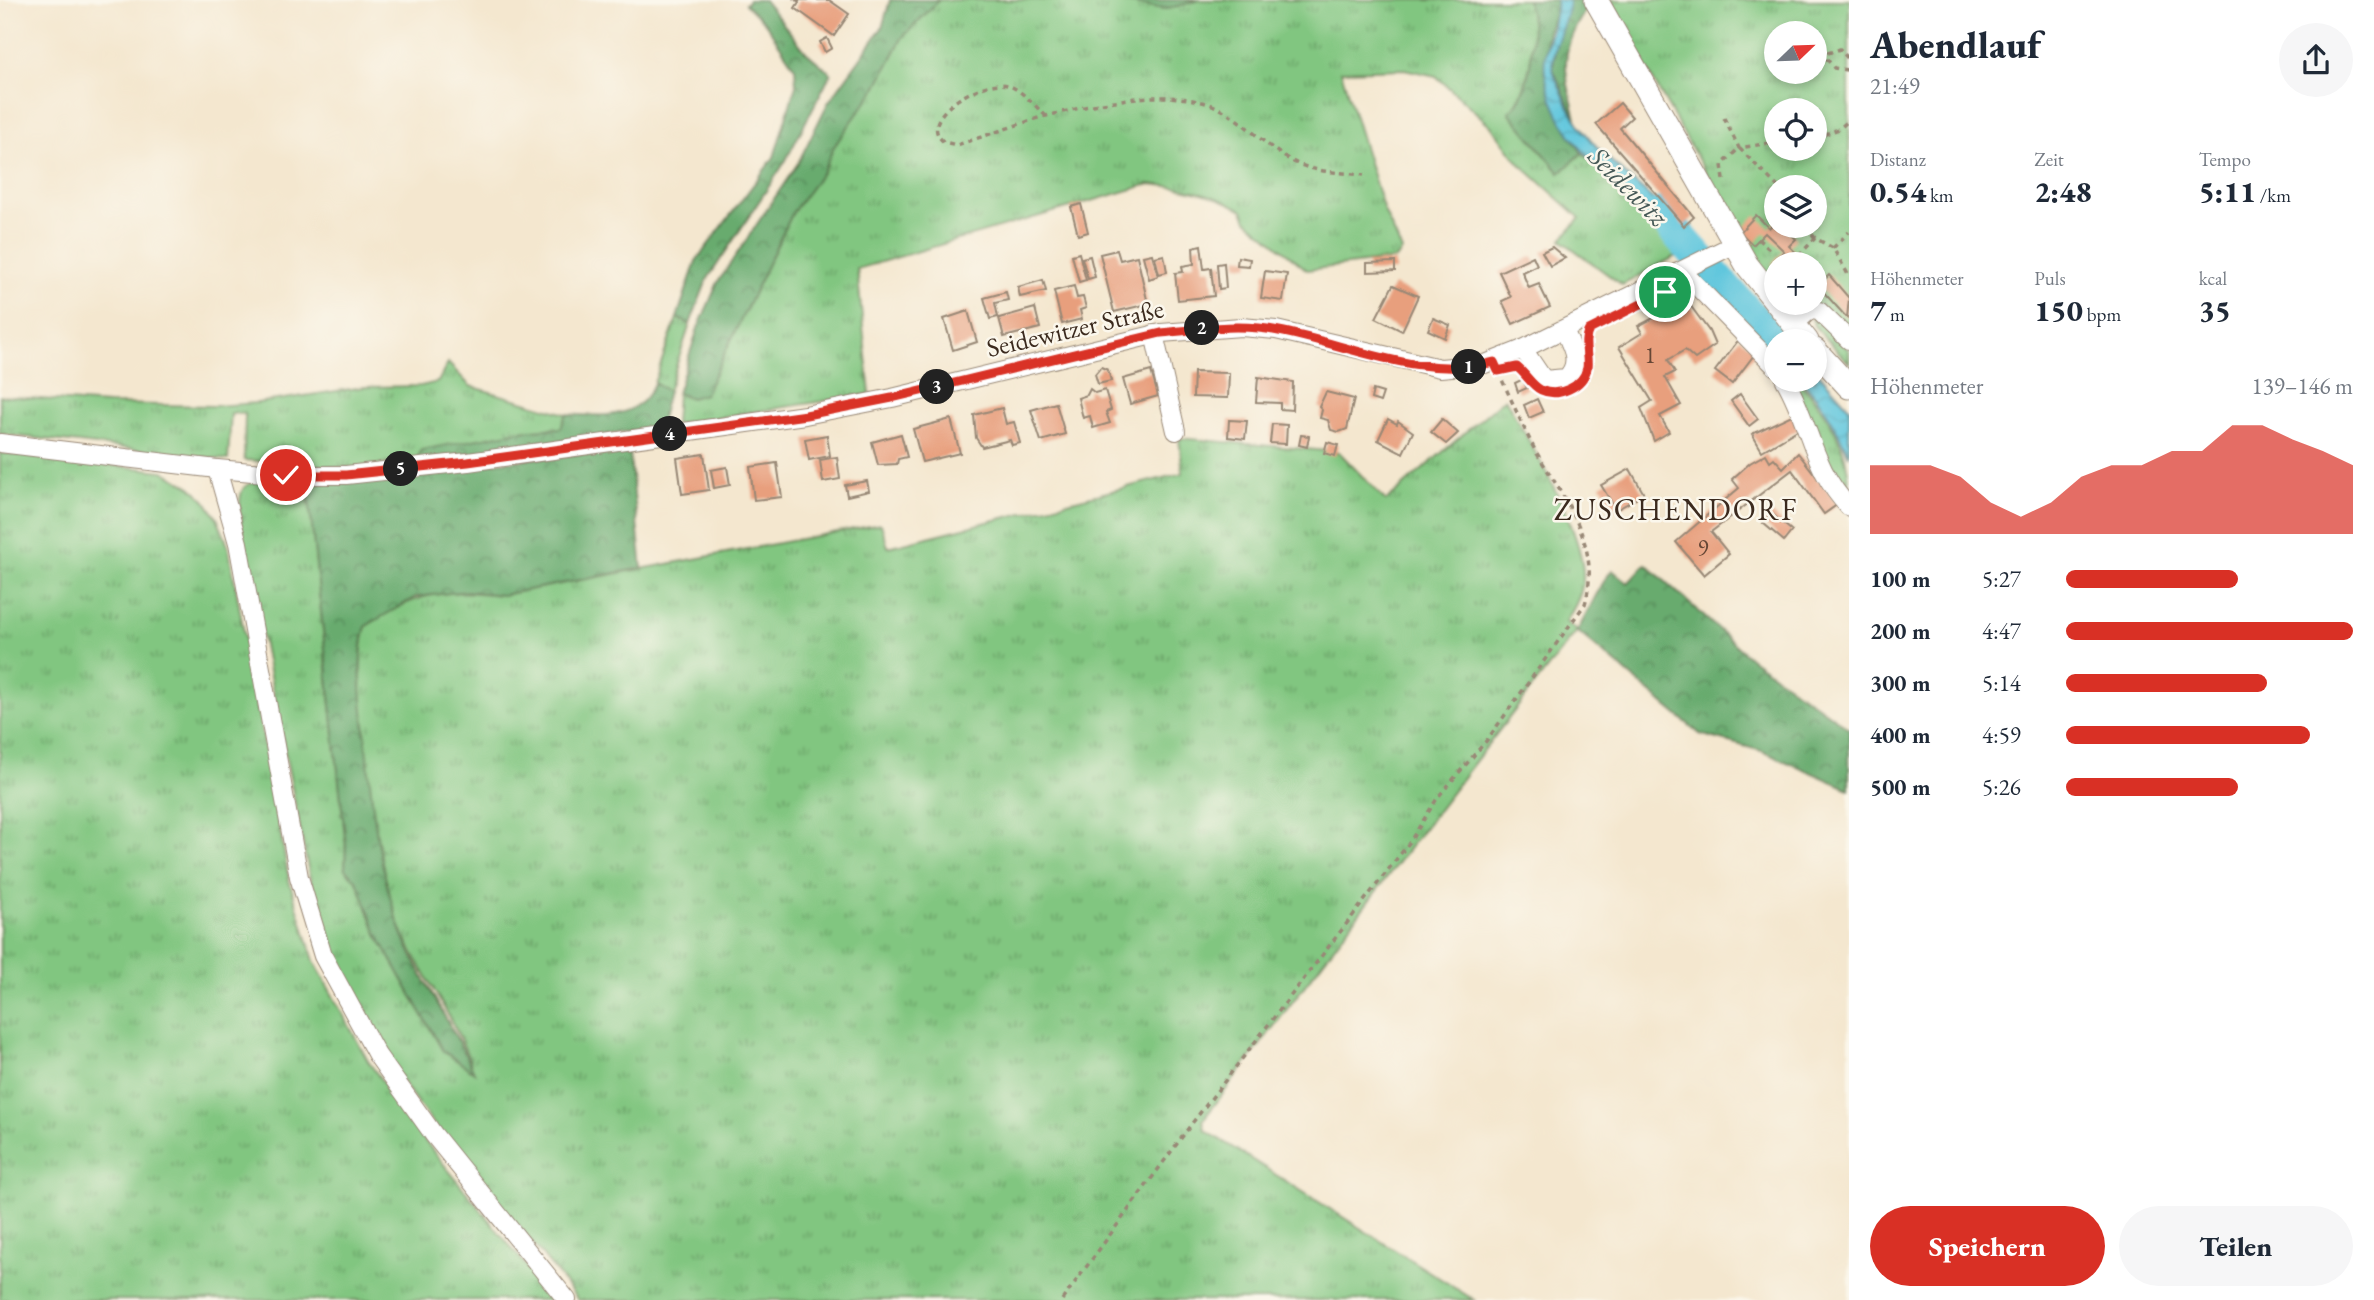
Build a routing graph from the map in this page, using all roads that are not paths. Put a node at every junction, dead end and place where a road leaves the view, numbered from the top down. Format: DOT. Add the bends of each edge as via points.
graph roads {
  1 [pos="1596,0"];
  2 [pos="1735,244"];
  3 [pos="1688,269"];
  4 [pos="1797,329"];
  5 [pos="1802,329"];
  6 [pos="1564,330"];
  7 [pos="1154,334"];
  8 [pos="1849,340"];
  9 [pos="1523,349"];
  10 [pos="1764,354"];
  11 [pos="1827,363"];
  12 [pos="1849,387"];
  13 [pos="1791,392"];
  14 [pos="1176,431"];
  15 [pos="0,443"];
  16 [pos="217,469"];
  17 [pos="1848,503"];
  18 [pos="567,1300"];
  1 -- 2 [label="main road"];
  2 -- 3 [label="street, Seidewitzer Straße"];
  2 -- 4 [label="main road"];
  3 -- 6 [label="street, Seidewitzer Straße"];
  3 -- 10 [label="street"];
  5 -- 8 [label="street" via="1810,310 1819,311"];
  6 -- 9 [label="street, Seidewitzer Straße"];
  6 -- 9 [label="street" via="1576,363 1566,378 1544,380"];
  7 -- 9 [label="street, Seidewitzer Straße" via="1241,327 1276,330 1440,368 1494,362"];
  7 -- 14 [label="street"];
  7 -- 16 [label="street, Seidewitzer Straße" via="806,415 346,475"];
  11 -- 12 [label="main road"];
  13 -- 17 [label="street" via="1809,427 1820,468"];
  15 -- 16 [label="street, Seidewitzer Straße"];
  16 -- 18 [label="street" via="238,543 299,877 323,956 371,1045 405,1095"];
}
